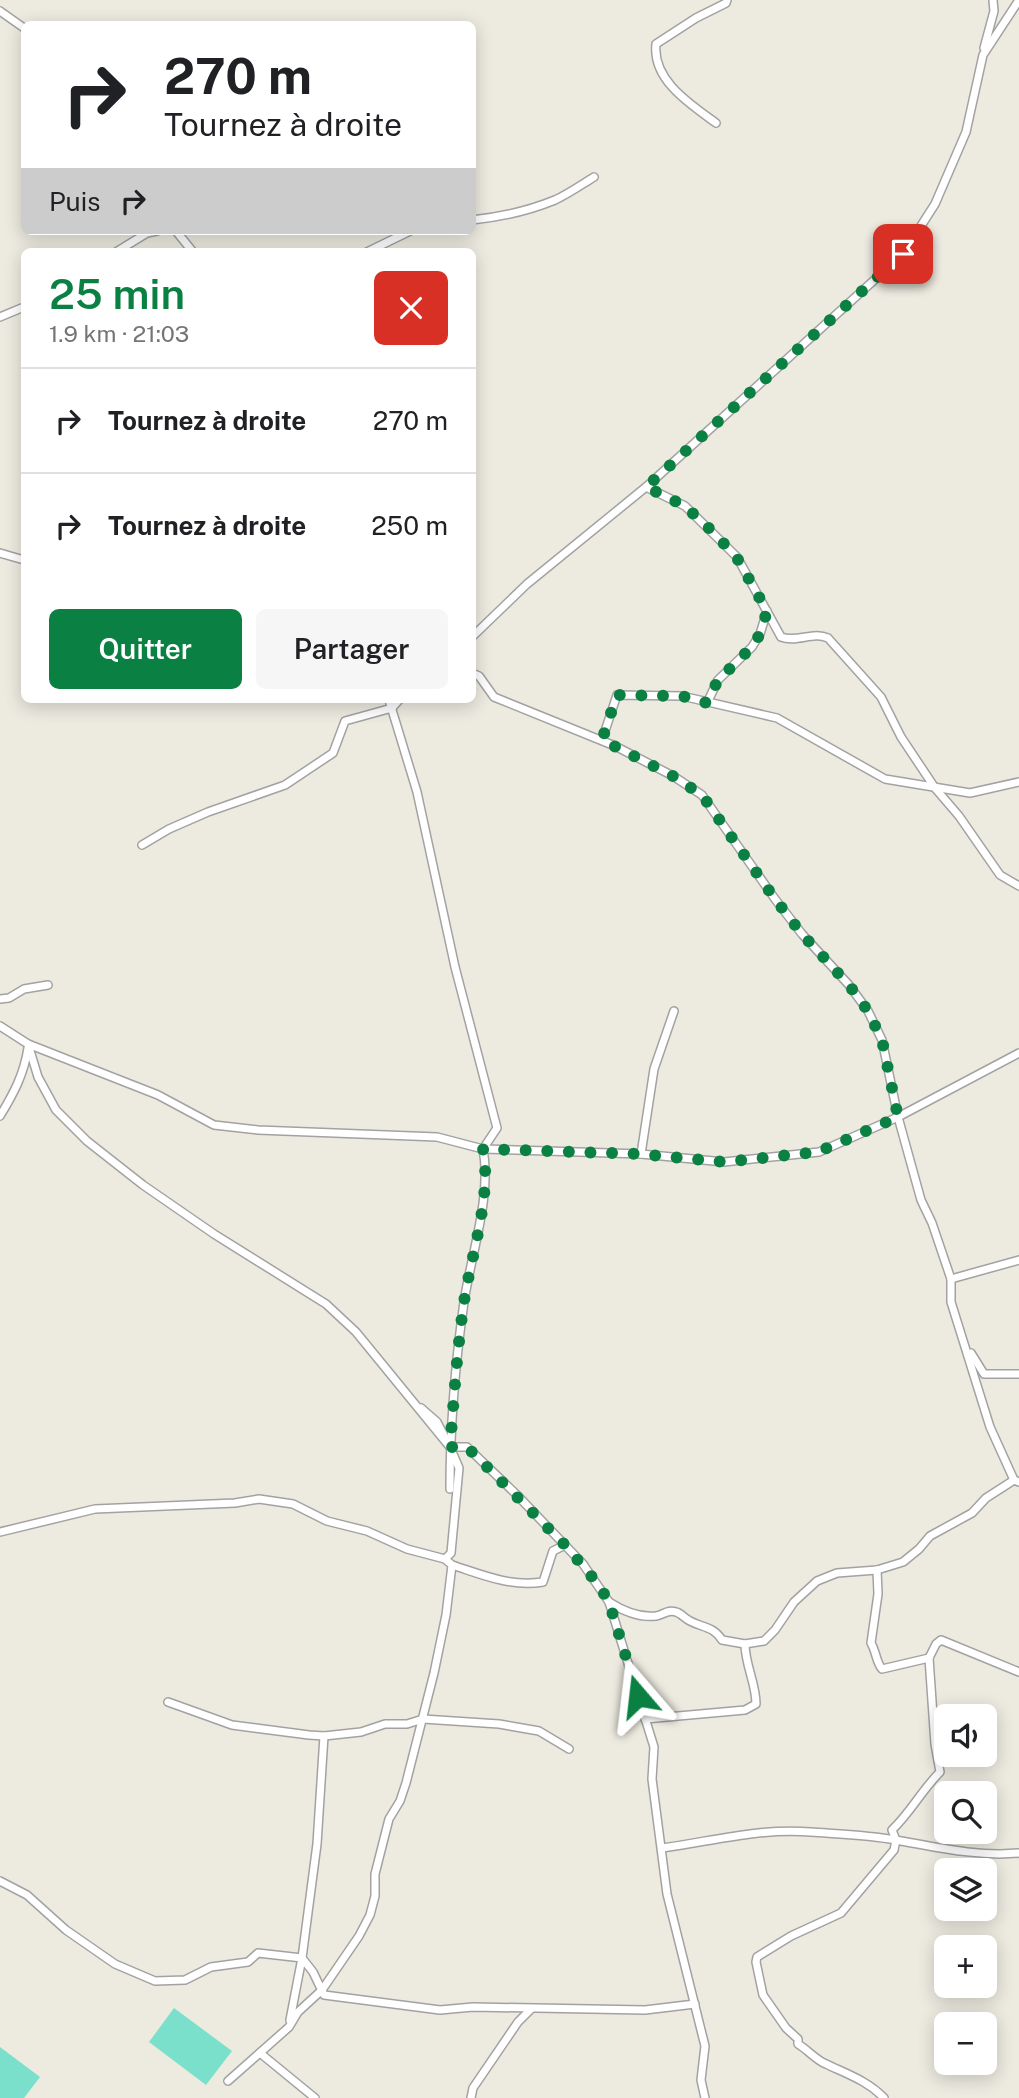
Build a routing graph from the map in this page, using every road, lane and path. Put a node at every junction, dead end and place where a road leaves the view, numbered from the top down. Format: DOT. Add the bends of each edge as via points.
graph roads {
  1 [pos="727,0"];
  2 [pos="993,0"];
  3 [pos="1019,0"];
  4 [pos="0,11"];
  5 [pos="21,25"];
  6 [pos="982,55"];
  7 [pos="716,122"];
  8 [pos="594,177"];
  9 [pos="476,219"];
  10 [pos="145,235"];
  11 [pos="402,235"];
  12 [pos="123,248"];
  13 [pos="375,248"];
  14 [pos="21,308"];
  15 [pos="0,317"];
  16 [pos="646,487"];
  17 [pos="0,553"];
  18 [pos="21,559"];
  19 [pos="767,611"];
  20 [pos="476,633"];
  21 [pos="476,675"];
  22 [pos="707,703"];
  23 [pos="391,704"];
  24 [pos="602,740"];
  25 [pos="1019,782"];
  26 [pos="935,788"];
  27 [pos="142,845"];
  28 [pos="1019,886"];
  29 [pos="48,985"];
  30 [pos="0,999"];
  31 [pos="674,1011"];
  32 [pos="0,1026"];
  33 [pos="28,1044"];
  34 [pos="1019,1053"];
  35 [pos="0,1116"];
  36 [pos="898,1117"];
  37 [pos="483,1149"];
  38 [pos="640,1154"];
  39 [pos="1019,1260"];
  40 [pos="951,1279"];
  41 [pos="965,1344"];
  42 [pos="1019,1374"];
  43 [pos="450,1447"];
  44 [pos="1016,1481"];
  45 [pos="450,1489"];
  46 [pos="0,1532"];
  47 [pos="565,1545"];
  48 [pos="449,1562"];
  49 [pos="877,1570"];
  50 [pos="609,1602"];
  51 [pos="745,1644"];
  52 [pos="929,1658"];
  53 [pos="1019,1672"];
  54 [pos="168,1702"];
  55 [pos="423,1718"];
  56 [pos="645,1719"];
  57 [pos="324,1736"];
  58 [pos="569,1749"];
  59 [pos="896,1840"];
  60 [pos="662,1849"];
  61 [pos="1019,1853"];
  62 [pos="0,1881"];
  63 [pos="302,1958"];
  64 [pos="322,1990"];
  65 [pos="695,2004"];
  66 [pos="531,2009"];
  67 [pos="289,2026"];
  68 [pos="260,2053"];
  69 [pos="228,2081"];
  70 [pos="315,2098"];
  71 [pos="471,2098"];
  72 [pos="705,2098"];
  73 [pos="884,2098"];
  1 -- 7 [label="street" via="656,44 654,57 666,81"];
  2 -- 6 [label="street"];
  3 -- 6 [label="street"];
  4 -- 5 [label="street"];
  6 -- 16 [label="street" via="967,132 935,204 903,254"];
  8 -- 9 [label="street" via="556,200 516,214"];
  10 -- 12 [label="street"];
  11 -- 13 [label="street"];
  14 -- 15 [label="street"];
  16 -- 19 [label="street" via="685,506 714,533 737,558"];
  16 -- 20 [label="street" via="527,584"];
  17 -- 18 [label="street"];
  19 -- 22 [label="street" via="752,647 718,680"];
  19 -- 26 [label="street" via="781,637 828,638 881,697"];
  21 -- 24 [label="street" via="494,697"];
  22 -- 24 [label="street" via="682,696 617,695"];
  22 -- 26 [label="street" via="777,718 885,779"];
  23 -- 27 [label="street" via="345,721 333,753 285,785 208,812"];
  23 -- 37 [label="street" via="417,792 455,967 497,1128"];
  24 -- 36 [label="street" via="702,795 782,908 868,1011 882,1040"];
  25 -- 26 [label="street" via="970,793"];
  26 -- 28 [label="street" via="1000,874"];
  29 -- 30 [label="street"];
  31 -- 38 [label="street" via="654,1069"];
  32 -- 33 [label="street"];
  33 -- 35 [label="street" via="25,1069"];
  33 -- 37 [label="street" via="158,1096 214,1125 436,1137"];
  33 -- 43 [label="street" via="38,1077 56,1110 88,1141 214,1234 326,1304 356,1332 410,1399 438,1422"];
  34 -- 36 [label="street"];
  36 -- 38 [label="street" via="818,1152 724,1162"];
  36 -- 40 [label="street" via="921,1200"];
  37 -- 38 [label="street"];
  37 -- 43 [label="street" via="482,1204 454,1384"];
  39 -- 40 [label="street"];
  40 -- 41 [label="street" via="951,1302"];
  41 -- 42 [label="street" via="984,1374"];
  41 -- 44 [label="street" via="990,1427"];
  43 -- 45 [label="street"];
  43 -- 47 [label="street" via="467,1447"];
  43 -- 48 [label="street" via="459,1468"];
  44 -- 49 [label="street" via="930,1536 903,1562"];
  46 -- 48 [label="street" via="95,1509 259,1499 293,1504 327,1521"];
  47 -- 48 [label="street" via="553,1551 543,1582 524,1585 501,1582"];
  47 -- 50 [label="street"];
  48 -- 55 [label="street" via="446,1615"];
  49 -- 51 [label="street" via="837,1573 817,1581 764,1641"];
  49 -- 52 [label="street" via="871,1643 878,1665 882,1669"];
  50 -- 51 [label="street" via="626,1613 678,1612 717,1632 722,1640"];
  50 -- 56 [label="street"];
  51 -- 56 [label="street" via="756,1704 745,1710"];
  52 -- 53 [label="street" via="941,1640"];
  52 -- 59 [label="street" via="940,1772 892,1830"];
  54 -- 57 [label="street" via="232,1724"];
  55 -- 57 [label="street"];
  55 -- 58 [label="street" via="539,1731"];
  55 -- 64 [label="street" via="400,1801 388,1819 370,1915"];
  56 -- 60 [label="street" via="654,1748 652,1779"];
  57 -- 63 [label="street" via="317,1844"];
  59 -- 60 [label="street" via="808,1831 752,1832"];
  59 -- 61 [label="street"];
  59 -- 73 [label="street" via="894,1850 841,1913 791,1936 756,1962 763,1995 798,2044 824,2063 870,2085"];
  60 -- 65 [label="street" via="667,1894"];
  62 -- 63 [label="street" via="27,1895 115,1964 155,1981 185,1980 211,1968 248,1962 258,1952"];
  63 -- 64 [label="street"];
  63 -- 67 [label="street"];
  64 -- 66 [label="street" via="324,1995 440,2010"];
  64 -- 67 [label="street" via="298,2011"];
  65 -- 66 [label="street" via="645,2010"];
  65 -- 72 [label="street" via="705,2046 701,2080"];
  66 -- 71 [label="street" via="473,2088"];
  67 -- 68 [label="street"];
  68 -- 69 [label="street"];
  68 -- 70 [label="street"];
}
